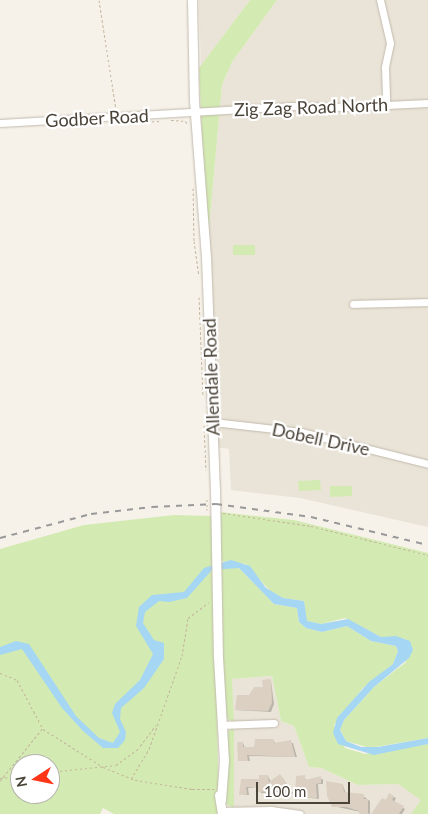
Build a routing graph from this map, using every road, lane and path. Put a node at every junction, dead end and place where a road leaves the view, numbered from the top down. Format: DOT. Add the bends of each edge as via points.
graph roads {
  1 [pos="99,0"];
  2 [pos="192,0"];
  3 [pos="380,0"];
  4 [pos="428,103"];
  5 [pos="386,105"];
  6 [pos="195,113"];
  7 [pos="117,116"];
  8 [pos="0,122"];
  9 [pos="189,131"];
  10 [pos="192,188"];
  11 [pos="200,284"];
  12 [pos="200,294"];
  13 [pos="428,302"];
  14 [pos="353,304"];
  15 [pos="204,403"];
  16 [pos="209,420"];
  17 [pos="428,464"];
  18 [pos="206,472"];
  19 [pos="207,496"];
  20 [pos="213,515"];
  21 [pos="428,555"];
  22 [pos="211,600"];
  23 [pos="0,673"];
  24 [pos="274,723"];
  25 [pos="156,724"];
  26 [pos="221,725"];
  27 [pos="43,729"];
  28 [pos="103,767"];
  29 [pos="60,771"];
  30 [pos="1,779"];
  31 [pos="131,779"];
  32 [pos="215,789"];
  33 [pos="222,813"];
  34 [pos="300,814"];
  1 -- 7 [label="path"];
  2 -- 6 [label="street, Allendale Road"];
  3 -- 5 [label="street" via="390,43 385,67"];
  4 -- 5 [label="street, Zig Zag Road North"];
  5 -- 6 [label="street, Zig Zag Road North" via="291,106"];
  6 -- 7 [label="street, Godber Road"];
  6 -- 16 [label="street, Allendale Road" via="206,252"];
  7 -- 8 [label="street, Godber Road"];
  7 -- 9 [label="path" via="125,124 185,121"];
  10 -- 11 [label="path"];
  12 -- 15 [label="path" via="198,333"];
  13 -- 14 [label="street"];
  16 -- 17 [label="street, Dobell Drive" via="294,431"];
  16 -- 18 [label="path"];
  16 -- 20 [label="street, Allendale Road"];
  19 -- 20 [label="path"];
  20 -- 21 [label="path" via="310,526"];
  20 -- 26 [label="street, Allendale Road"];
  22 -- 25 [label="path" via="188,618 182,656"];
  23 -- 27 [label="path" via="16,680"];
  24 -- 26 [label="street"];
  25 -- 28 [label="path" via="132,756"];
  25 -- 31 [label="path" via="149,749"];
  26 -- 33 [label="street, Allendale Road"];
  27 -- 28 [label="path"];
  27 -- 30 [label="path"];
  28 -- 29 [label="path"];
  28 -- 31 [label="path"];
  31 -- 32 [label="path" via="192,789"];
  33 -- 34 [label="street" via="271,810"];
}
